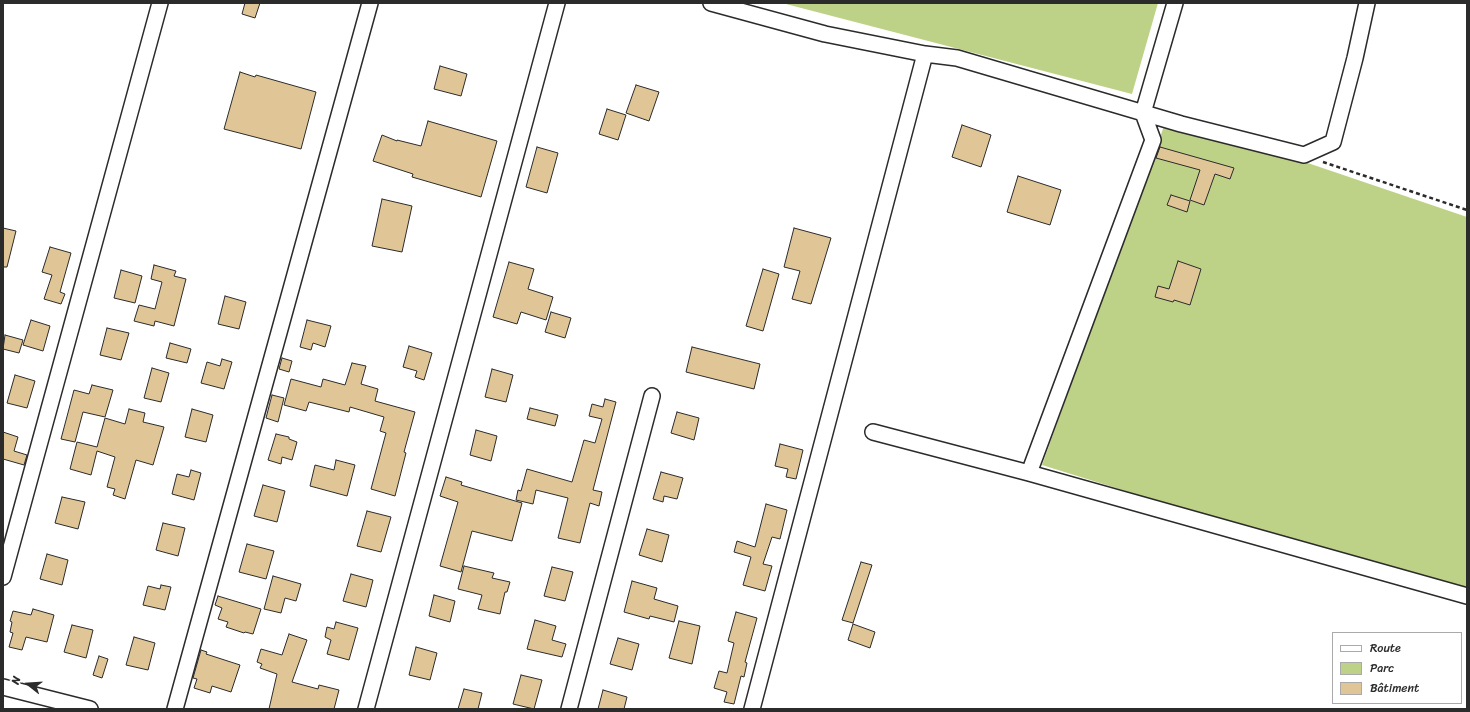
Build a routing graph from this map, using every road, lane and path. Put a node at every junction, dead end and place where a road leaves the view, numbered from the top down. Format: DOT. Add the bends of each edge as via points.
graph roads {
  1 [pos="160,3"];
  2 [pos="370,3"];
  3 [pos="557,3"];
  4 [pos="711,3"];
  5 [pos="1175,3"];
  6 [pos="1367,3"];
  7 [pos="925,54"];
  8 [pos="1143,113"];
  9 [pos="1304,155"];
  10 [pos="1467,210"];
  11 [pos="652,396"];
  12 [pos="873,432"];
  13 [pos="1029,473"];
  14 [pos="3,577"];
  15 [pos="1467,596"];
  16 [pos="3,687"];
  17 [pos="90,709"];
  18 [pos="175,709"];
  19 [pos="366,709"];
  20 [pos="569,709"];
  21 [pos="752,709"];
  1 -- 14 [label="street"];
  2 -- 18 [label="street"];
  3 -- 19 [label="street"];
  4 -- 7 [label="street" via="825,34"];
  5 -- 8 [label="street"];
  6 -- 9 [label="street" via="1333,142"];
  7 -- 8 [label="street" via="957,58"];
  7 -- 21 [label="street"];
  8 -- 9 [label="street"];
  8 -- 13 [label="street" via="1153,140"];
  9 -- 10 [label="path"];
  11 -- 20 [label="street"];
  12 -- 13 [label="street"];
  13 -- 15 [label="street"];
  16 -- 17 [label="street"];
}
